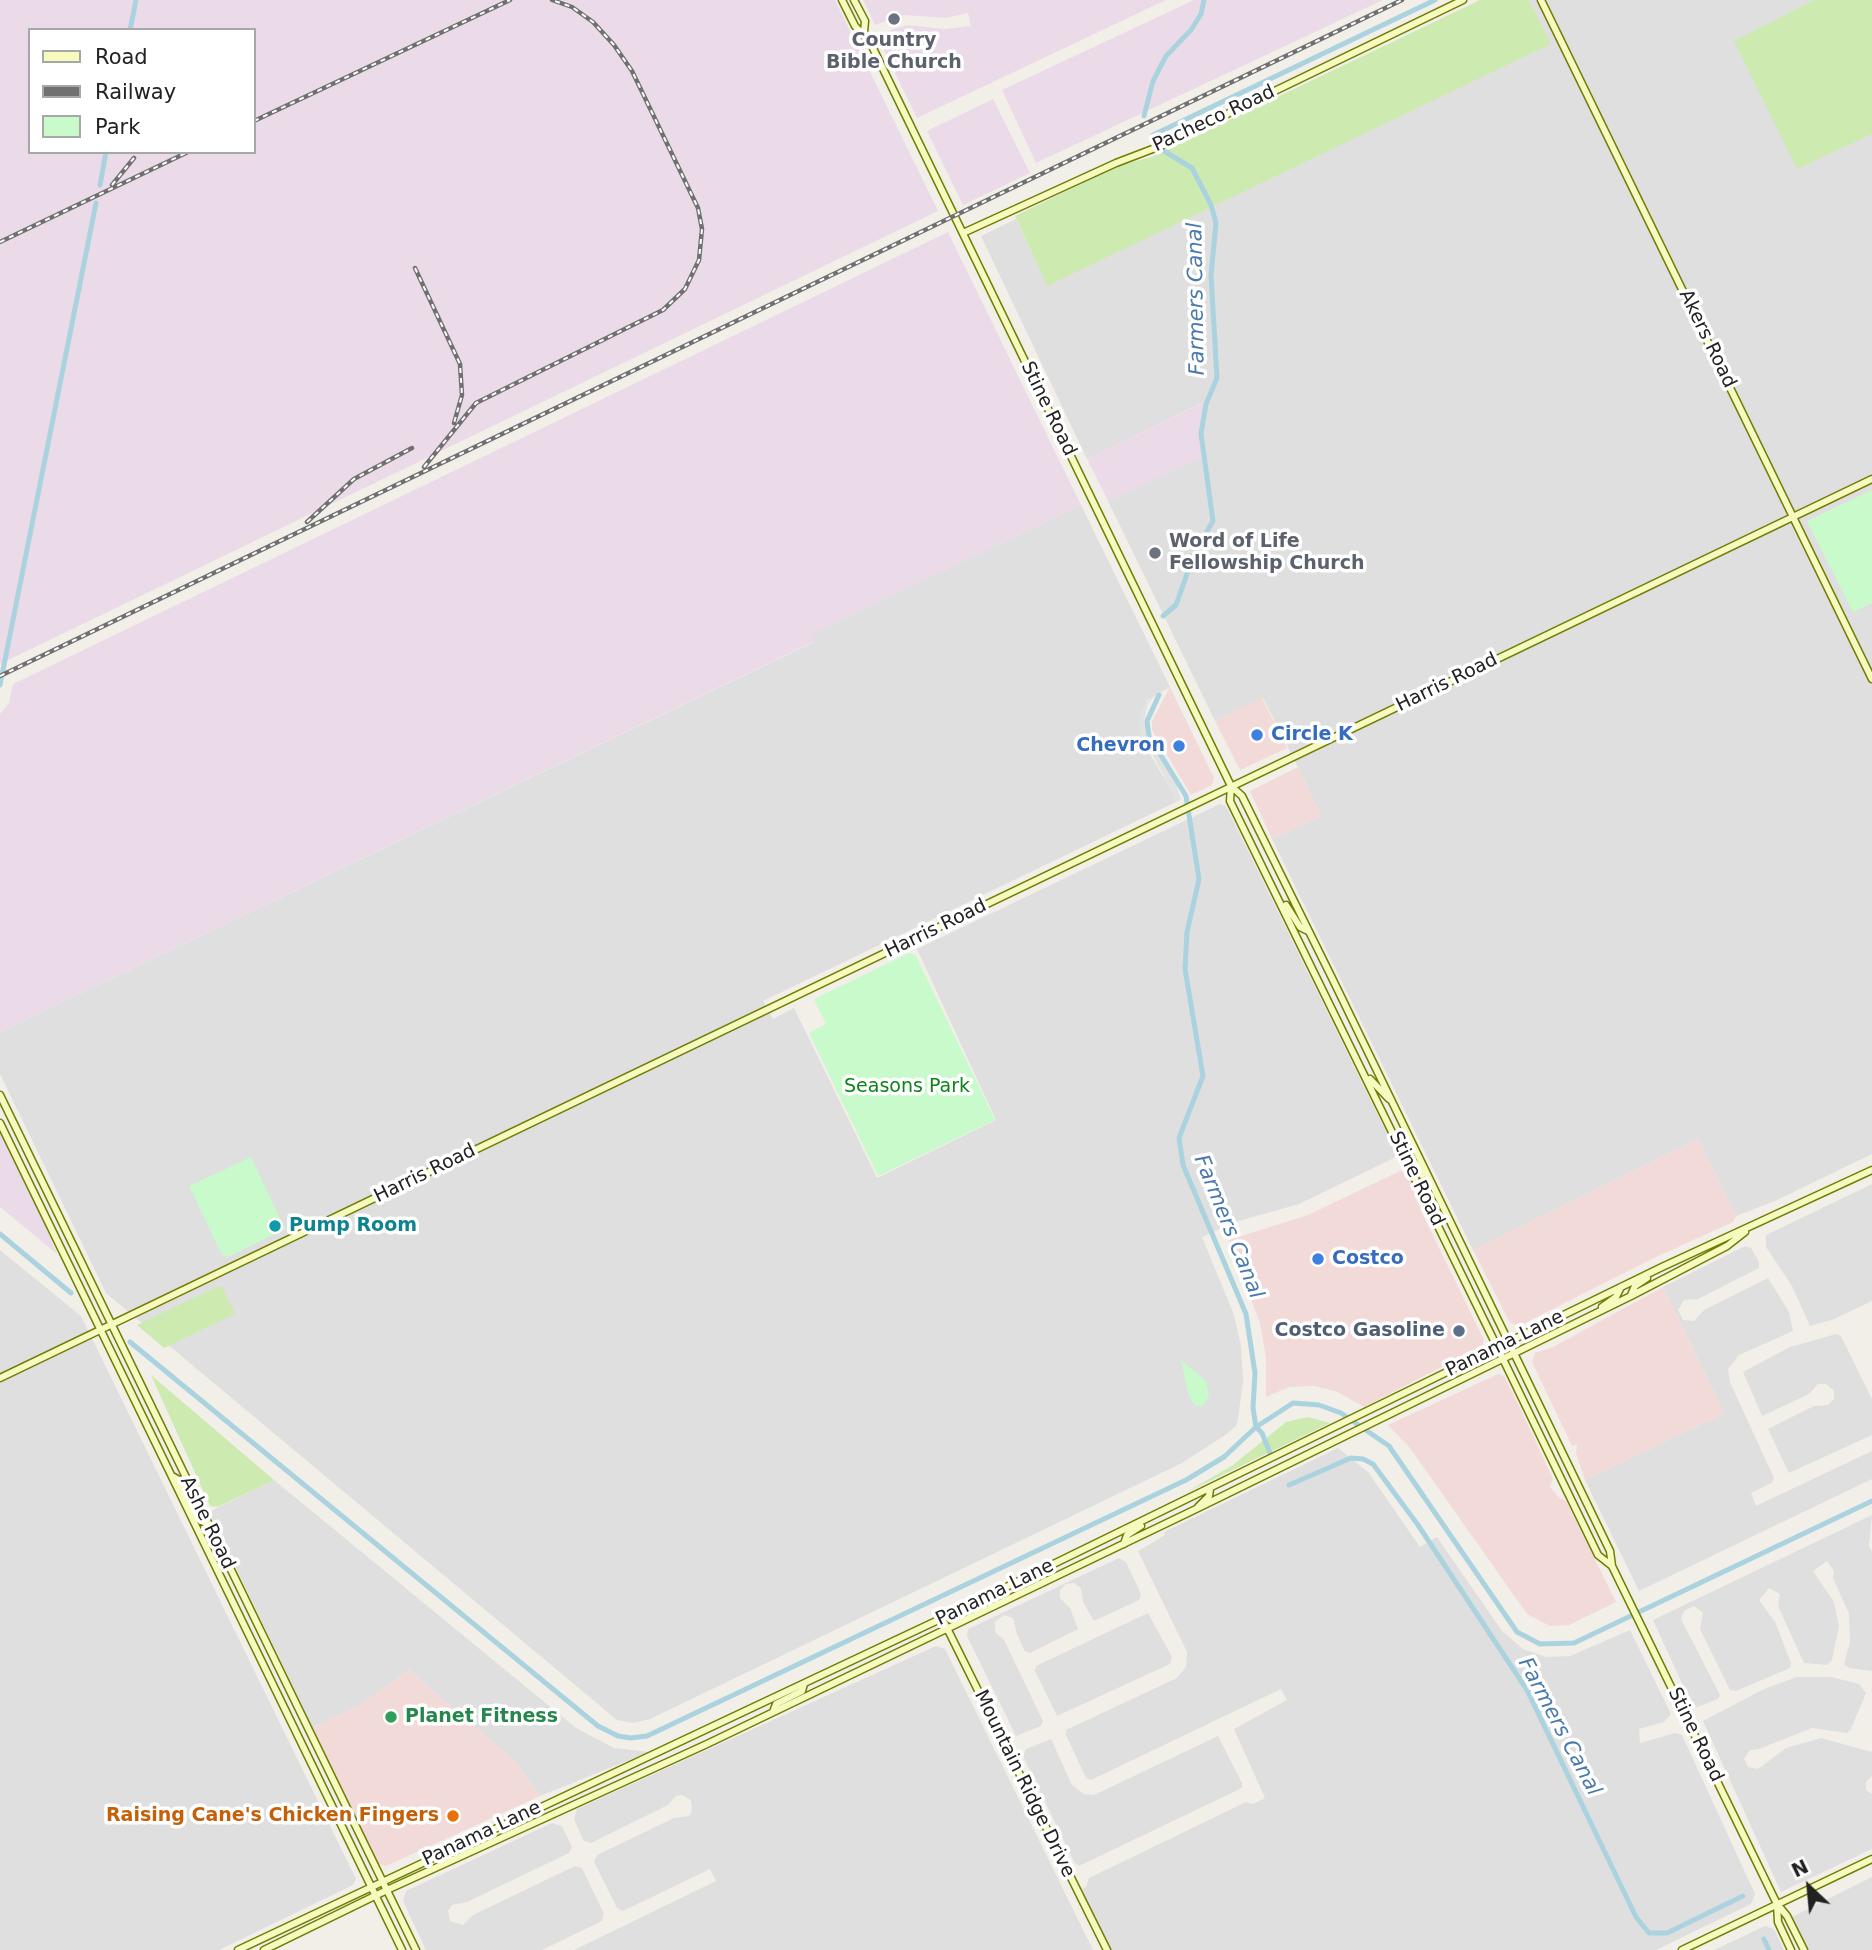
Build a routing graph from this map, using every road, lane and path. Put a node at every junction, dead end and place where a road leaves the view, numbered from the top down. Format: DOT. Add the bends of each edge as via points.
graph roads {
  1 [pos="842,0"];
  2 [pos="854,0"];
  3 [pos="1463,0"];
  4 [pos="1541,0"];
  5 [pos="864,32"];
  6 [pos="962,233"];
  7 [pos="1872,479"];
  8 [pos="1793,517"];
  9 [pos="1872,679"];
  10 [pos="1231,786"];
  11 [pos="1272,883"];
  12 [pos="1309,932"];
  13 [pos="1363,1069"];
  14 [pos="0,1095"];
  15 [pos="1390,1100"];
  16 [pos="0,1108"];
  17 [pos="8,1112"];
  18 [pos="0,1123"];
  19 [pos="1407,1160"];
  20 [pos="1872,1170"];
  21 [pos="1437,1197"];
  22 [pos="1750,1229"];
  23 [pos="1662,1267"];
  24 [pos="1621,1287"];
  25 [pos="1631,1296"];
  26 [pos="1587,1318"];
  27 [pos="111,1325"];
  28 [pos="101,1330"];
  29 [pos="1509,1342"];
  30 [pos="1497,1348"];
  31 [pos="1515,1353"];
  32 [pos="1503,1359"];
  33 [pos="0,1378"];
  34 [pos="171,1476"];
  35 [pos="1210,1489"];
  36 [pos="1195,1510"];
  37 [pos="1157,1514"];
  38 [pos="207,1524"];
  39 [pos="1124,1544"];
  40 [pos="1612,1566"];
  41 [pos="942,1618"];
  42 [pos="948,1630"];
  43 [pos="804,1684"];
  44 [pos="774,1712"];
  45 [pos="573,1792"];
  46 [pos="560,1810"];
  47 [pos="1872,1858"];
  48 [pos="382,1880"];
  49 [pos="371,1885"];
  50 [pos="387,1889"];
  51 [pos="376,1895"];
  52 [pos="1777,1904"];
  53 [pos="237,1950"];
  54 [pos="264,1950"];
  55 [pos="402,1950"];
  56 [pos="416,1950"];
  57 [pos="1107,1950"];
  58 [pos="1682,1950"];
  59 [pos="1791,1950"];
  60 [pos="1804,1950"];
  1 -- 5 [label="main road, Stine Road" via="855,26"];
  2 -- 5 [label="main road, Stine Road" via="865,21"];
  3 -- 6 [label="main road, Pacheco Road" via="1163,145"];
  4 -- 8 [label="main road, Akers Road"];
  5 -- 6 [label="main road, Stine Road"];
  6 -- 10 [label="main road, Stine Road"];
  7 -- 8 [label="main road, Harris Road"];
  8 -- 9 [label="main road, Akers Road"];
  8 -- 10 [label="main road, Harris Road"];
  10 -- 11 [label="main road, Stine Road" via="1230,801"];
  10 -- 12 [label="main road, Stine Road" via="1242,796"];
  10 -- 27 [label="main road, Harris Road"];
  11 -- 12 [label="main road" via="1300,926"];
  11 -- 13 [label="main road, Stine Road"];
  12 -- 15 [label="main road, Stine Road"];
  13 -- 15 [label="main road"];
  13 -- 19 [label="main road, Stine Road"];
  14 -- 17 [label="main road, Ashe Road"];
  15 -- 21 [label="main road, Stine Road"];
  16 -- 17 [label="main road"];
  17 -- 27 [label="main road, Ashe Road"];
  18 -- 28 [label="main road, Ashe Road"];
  19 -- 21 [label="main road" via="1415,1163"];
  19 -- 30 [label="main road, Stine Road"];
  20 -- 22 [label="main road, Panama Lane"];
  21 -- 29 [label="main road, Stine Road"];
  22 -- 23 [label="main road, Panama Lane" via="1727,1235"];
  22 -- 25 [label="main road, Panama Lane" via="1727,1246"];
  23 -- 24 [label="main road, Panama Lane"];
  23 -- 25 [label="main road" via="1635,1286"];
  24 -- 26 [label="main road" via="1616,1297"];
  24 -- 29 [label="main road, Panama Lane"];
  25 -- 26 [label="main road, Panama Lane"];
  26 -- 31 [label="main road, Panama Lane"];
  27 -- 28 [label="main road, Harris Road"];
  27 -- 38 [label="main road, Ashe Road"];
  28 -- 33 [label="main road, Harris Road"];
  28 -- 34 [label="main road, Ashe Road"];
  29 -- 30 [label="main road, Panama Lane"];
  29 -- 31 [label="main road, Stine Road"];
  30 -- 32 [label="main road, Stine Road"];
  30 -- 35 [label="main road, Panama Lane"];
  31 -- 32 [label="main road, Panama Lane"];
  31 -- 40 [label="main road, Stine Road" via="1610,1551"];
  32 -- 36 [label="main road, Panama Lane"];
  32 -- 40 [label="main road, Stine Road" via="1598,1555"];
  34 -- 38 [label="main road" via="179,1480 198,1518"];
  34 -- 49 [label="main road, Ashe Road"];
  35 -- 36 [label="main road"];
  35 -- 37 [label="main road, Panama Lane"];
  36 -- 39 [label="main road, Panama Lane"];
  37 -- 39 [label="main road" via="1128,1535"];
  37 -- 41 [label="main road, Panama Lane"];
  38 -- 48 [label="main road, Ashe Road"];
  39 -- 42 [label="main road, Panama Lane"];
  40 -- 52 [label="main road, Stine Road"];
  41 -- 42 [label="main road, Mountain Ridge Drive"];
  41 -- 43 [label="main road, Panama Lane"];
  42 -- 44 [label="main road, Panama Lane"];
  42 -- 57 [label="main road, Mountain Ridge Drive"];
  43 -- 44 [label="main road" via="802,1691 776,1704"];
  43 -- 45 [label="main road, Panama Lane"];
  44 -- 46 [label="main road, Panama Lane"];
  45 -- 46 [label="main road"];
  45 -- 48 [label="main road, Panama Lane"];
  46 -- 50 [label="main road, Panama Lane"];
  47 -- 52 [label="main road"];
  48 -- 49 [label="main road, Panama Lane"];
  48 -- 50 [label="main road, Ashe Road"];
  49 -- 51 [label="main road, Ashe Road"];
  49 -- 53 [label="main road, Panama Lane"];
  50 -- 51 [label="main road, Panama Lane"];
  50 -- 56 [label="main road, Ashe Road"];
  51 -- 54 [label="main road, Panama Lane"];
  51 -- 55 [label="main road, Ashe Road"];
  52 -- 58 [label="main road"];
  52 -- 59 [label="main road, Stine Road" via="1778,1922"];
  52 -- 60 [label="main road, Stine Road"];
}
